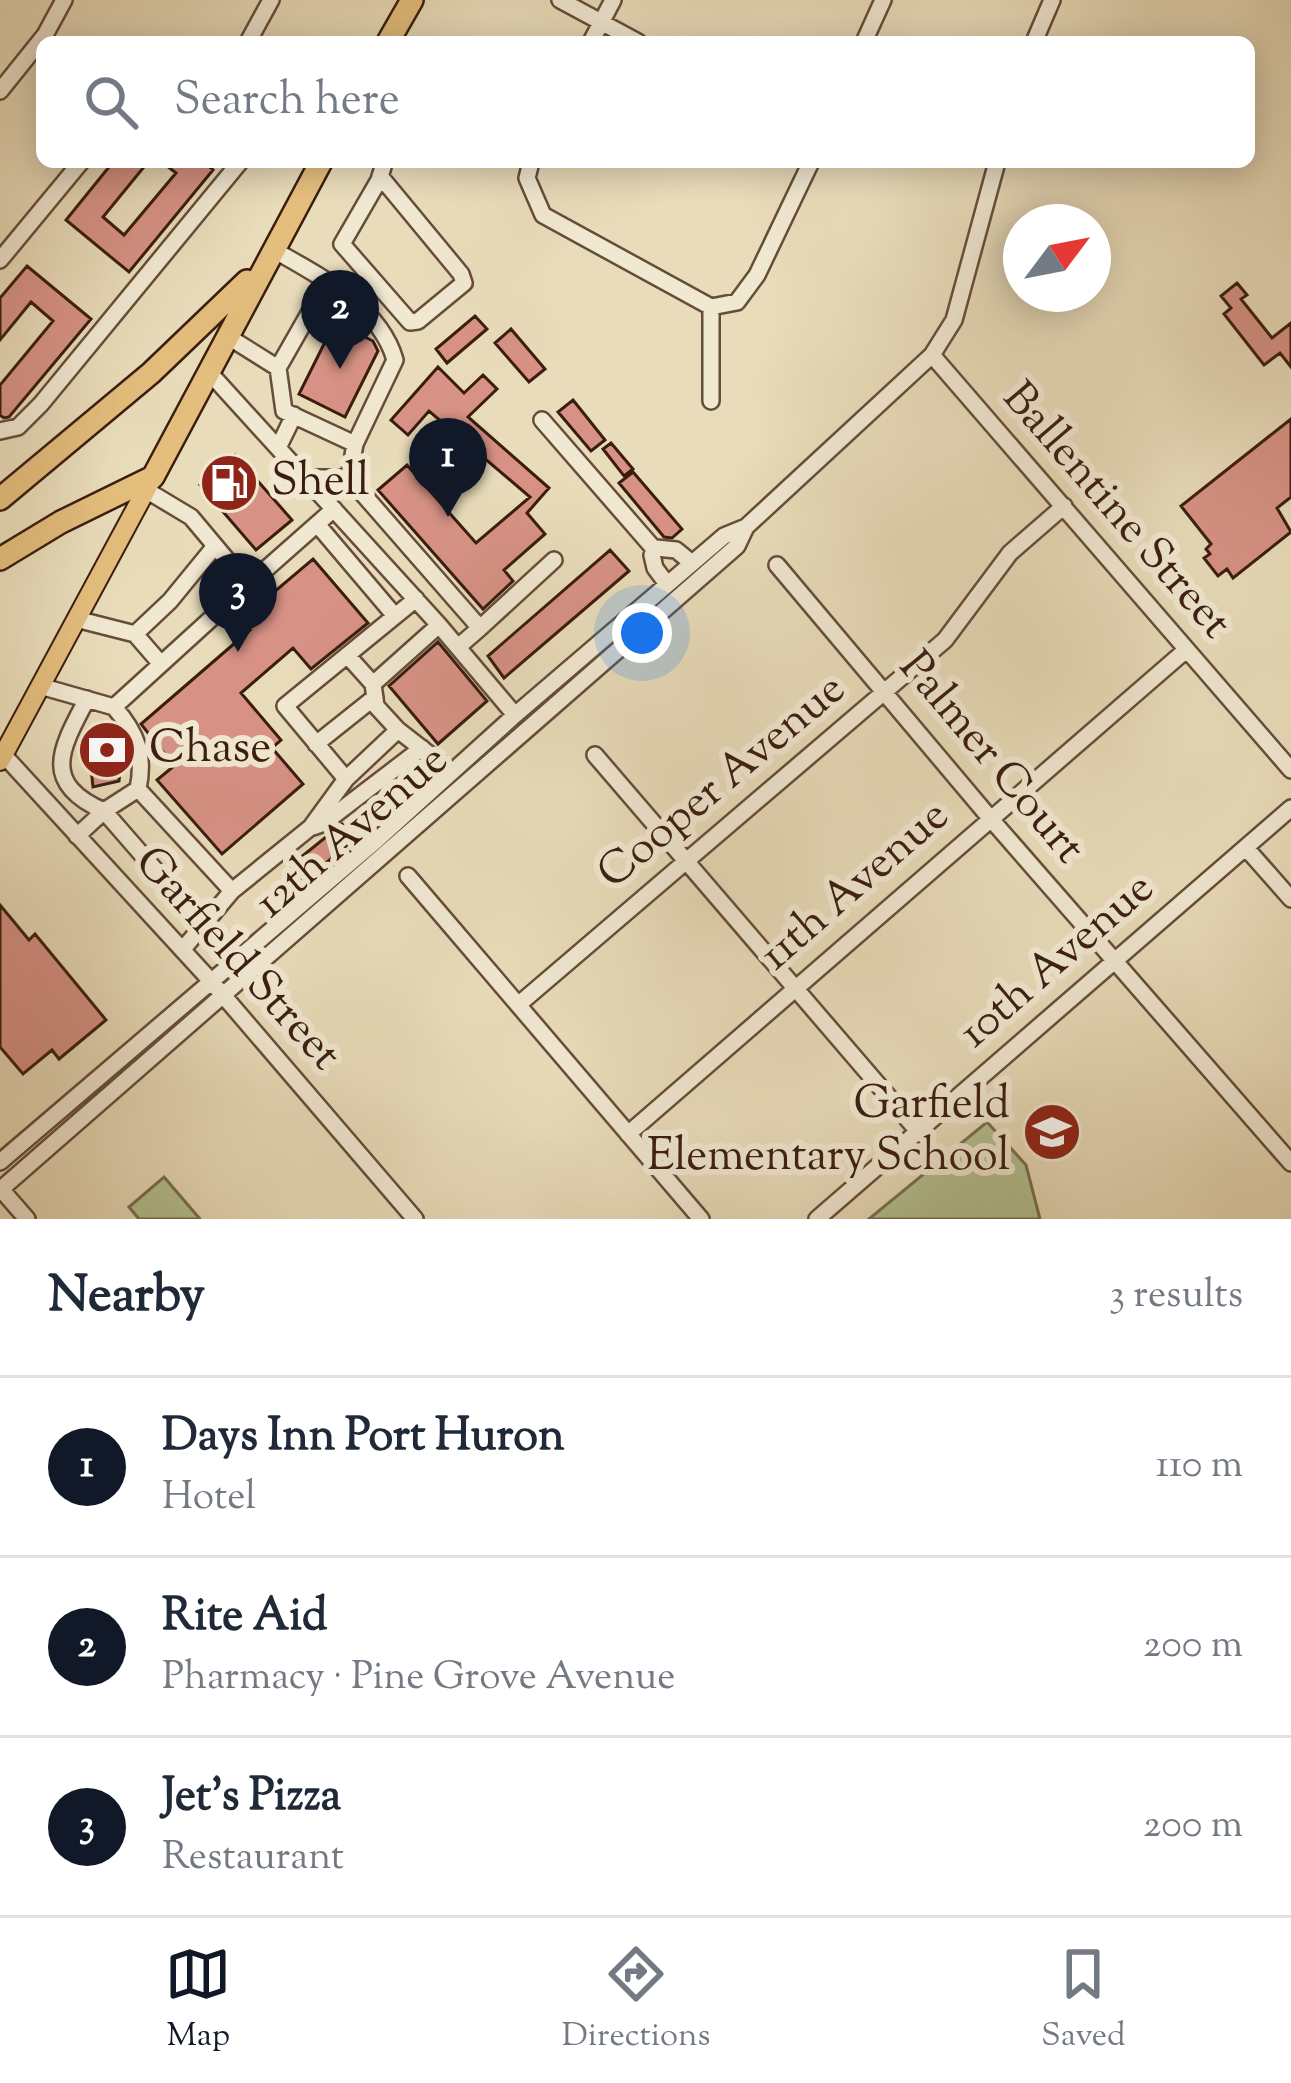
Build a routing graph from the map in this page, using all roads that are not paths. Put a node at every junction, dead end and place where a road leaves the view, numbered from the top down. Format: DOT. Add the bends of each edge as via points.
graph roads {
  1 [pos="64,0"];
  2 [pos="271,0"];
  3 [pos="412,0"];
  4 [pos="560,0"];
  5 [pos="613,0"];
  6 [pos="883,0"];
  7 [pos="1052,0"];
  8 [pos="602,22"];
  9 [pos="44,36"];
  10 [pos="251,36"];
  11 [pos="391,36"];
  12 [pos="594,36"];
  13 [pos="627,36"];
  14 [pos="867,36"];
  15 [pos="1037,36"];
  16 [pos="36,46"];
  17 [pos="0,91"];
  18 [pos="76,168"];
  19 [pos="235,168"];
  20 [pos="318,168"];
  21 [pos="529,168"];
  22 [pos="808,168"];
  23 [pos="995,168"];
  24 [pos="380,169"];
  25 [pos="268,257"];
  26 [pos="0,260"];
  27 [pos="327,282"];
  28 [pos="711,307"];
  29 [pos="227,336"];
  30 [pos="932,355"];
  31 [pos="278,368"];
  32 [pos="208,371"];
  33 [pos="711,401"];
  34 [pos="293,416"];
  35 [pos="542,420"];
  36 [pos="0,430"];
  37 [pos="355,445"];
  38 [pos="278,448"];
  39 [pos="306,478"];
  40 [pos="349,478"];
  41 [pos="150,483"];
  42 [pos="0,499"];
  43 [pos="1064,506"];
  44 [pos="334,509"];
  45 [pos="316,524"];
  46 [pos="746,526"];
  47 [pos="215,546"];
  48 [pos="655,550"];
  49 [pos="0,559"];
  50 [pos="554,560"];
  51 [pos="692,563"];
  52 [pos="777,565"];
  53 [pos="667,584"];
  54 [pos="248,585"];
  55 [pos="416,598"];
  56 [pos="395,616"];
  57 [pos="76,619"];
  58 [pos="440,625"];
  59 [pos="480,628"];
  60 [pos="135,634"];
  61 [pos="458,647"];
  62 [pos="1186,650"];
  63 [pos="347,655"];
  64 [pos="161,664"];
  65 [pos="40,686"];
  66 [pos="374,690"];
  67 [pos="887,691"];
  68 [pos="87,699"];
  69 [pos="114,707"];
  70 [pos="515,715"];
  71 [pos="398,730"];
  72 [pos="316,744"];
  73 [pos="422,748"];
  74 [pos="595,755"];
  75 [pos="1,756"];
  76 [pos="1291,770"];
  77 [pos="452,772"];
  78 [pos="346,779"];
  79 [pos="138,789"];
  80 [pos="1291,808"];
  81 [pos="104,811"];
  82 [pos="990,818"];
  83 [pos="311,827"];
  84 [pos="77,836"];
  85 [pos="1246,848"];
  86 [pos="686,861"];
  87 [pos="408,876"];
  88 [pos="164,881"];
  89 [pos="232,891"];
  90 [pos="1291,899"];
  91 [pos="140,903"];
  92 [pos="204,926"];
  93 [pos="183,949"];
  94 [pos="1115,961"];
  95 [pos="210,980"];
  96 [pos="794,988"];
  97 [pos="223,994"];
  98 [pos="518,1004"];
  99 [pos="917,1130"];
  100 [pos="628,1134"];
  101 [pos="0,1162"];
  102 [pos="1291,1162"];
  103 [pos="0,1189"];
  104 [pos="27,1219"];
  105 [pos="415,1219"];
  106 [pos="701,1219"];
  107 [pos="817,1219"];
  1 -- 9 [label="street"];
  2 -- 10 [label="street"];
  3 -- 11 [label="highway"];
  4 -- 8 [label="street"];
  5 -- 8 [label="street"];
  6 -- 14 [label="street"];
  7 -- 15 [label="street"];
  8 -- 12 [label="street"];
  8 -- 13 [label="street"];
  16 -- 17 [label="street"];
  18 -- 26 [label="street"];
  19 -- 36 [label="street" via="41,404 18,427"];
  20 -- 25 [label="highway"];
  21 -- 28 [label="street" via="543,215"];
  22 -- 28 [label="street" via="757,275 736,302"];
  23 -- 30 [label="street, 12th Avenue" via="954,320"];
  24 -- 24 [label="street" via="464,284 418,321 410,322 342,244"];
  25 -- 27 [label="street"];
  25 -- 29 [label="highway"];
  25 -- 42 [label="highway" via="151,373"];
  27 -- 31 [label="street"];
  27 -- 37 [label="street" via="365,311 395,360"];
  28 -- 33 [label="street"];
  29 -- 31 [label="street"];
  29 -- 32 [label="highway"];
  30 -- 43 [label="street, Ballentine Street"];
  30 -- 46 [label="street, 12th Avenue"];
  31 -- 34 [label="street" via="284,411"];
  32 -- 38 [label="street"];
  32 -- 41 [label="highway"];
  34 -- 37 [label="street"];
  34 -- 38 [label="street"];
  35 -- 48 [label="street"];
  37 -- 40 [label="street"];
  38 -- 39 [label="street"];
  39 -- 40 [label="street"];
  39 -- 44 [label="street"];
  40 -- 59 [label="street"];
  41 -- 47 [label="street"];
  41 -- 49 [label="highway"];
  41 -- 57 [label="main road"];
  43 -- 62 [label="street, Ballentine Street"];
  43 -- 67 [label="street, Cooper Avenue" via="1010,554 945,640"];
  44 -- 45 [label="street"];
  44 -- 55 [label="street"];
  45 -- 54 [label="street"];
  45 -- 56 [label="street"];
  46 -- 51 [label="street, 12th Avenue"];
  46 -- 97 [label="street, 12th Avenue" via="737,546"];
  47 -- 54 [label="street"];
  47 -- 60 [label="street"];
  48 -- 51 [label="street" via="666,546"];
  48 -- 53 [label="street"];
  50 -- 59 [label="street"];
  51 -- 53 [label="street, 12th Avenue"];
  52 -- 67 [label="street, Palmer Court"];
  53 -- 70 [label="street, 12th Avenue"];
  54 -- 64 [label="street"];
  55 -- 56 [label="street"];
  55 -- 58 [label="street"];
  56 -- 63 [label="street"];
  57 -- 60 [label="street"];
  57 -- 65 [label="main road"];
  58 -- 61 [label="street"];
  58 -- 66 [label="street"];
  59 -- 61 [label="street"];
  60 -- 64 [label="street"];
  61 -- 70 [label="street"];
  62 -- 76 [label="street, Ballentine Street"];
  62 -- 82 [label="street, 11th Avenue"];
  63 -- 66 [label="street"];
  63 -- 72 [label="street" via="285,706"];
  64 -- 69 [label="street"];
  65 -- 68 [label="street"];
  65 -- 75 [label="main road"];
  66 -- 71 [label="street" via="376,706"];
  66 -- 72 [label="street"];
  67 -- 82 [label="street, Palmer Court"];
  67 -- 86 [label="street, Cooper Avenue"];
  68 -- 69 [label="street"];
  68 -- 81 [label="street" via="60,771 83,802"];
  69 -- 79 [label="street" via="142,753"];
  70 -- 77 [label="street, 12th Avenue"];
  71 -- 73 [label="street"];
  71 -- 78 [label="street"];
  72 -- 78 [label="street"];
  73 -- 77 [label="street"];
  73 -- 83 [label="street"];
  74 -- 86 [label="street"];
  75 -- 84 [label="street, Garfield Street"];
  77 -- 95 [label="street, 12th Avenue"];
  78 -- 83 [label="street"];
  79 -- 81 [label="street"];
  79 -- 89 [label="street"];
  80 -- 85 [label="street, 10th Avenue"];
  81 -- 84 [label="street"];
  81 -- 88 [label="street"];
  82 -- 94 [label="street, Palmer Court"];
  82 -- 96 [label="street, 11th Avenue"];
  83 -- 89 [label="street"];
  84 -- 91 [label="street, Garfield Street"];
  85 -- 90 [label="street"];
  85 -- 94 [label="street, 10th Avenue"];
  86 -- 96 [label="street"];
  86 -- 98 [label="street, Cooper Avenue"];
  87 -- 98 [label="street"];
  88 -- 91 [label="street"];
  88 -- 92 [label="street"];
  89 -- 92 [label="street"];
  91 -- 93 [label="street, Garfield Street"];
  92 -- 93 [label="street"];
  93 -- 95 [label="street, Garfield Street"];
  94 -- 99 [label="street, 10th Avenue"];
  94 -- 102 [label="street, Palmer Court"];
  95 -- 97 [label="street, Garfield Street"];
  95 -- 101 [label="street, 12th Avenue"];
  96 -- 99 [label="street"];
  96 -- 100 [label="street, 11th Avenue"];
  97 -- 103 [label="street, 12th Avenue"];
  97 -- 105 [label="street, Garfield Street"];
  98 -- 100 [label="street"];
  99 -- 107 [label="street, 10th Avenue"];
  100 -- 106 [label="street"];
  103 -- 104 [label="street"];
}
